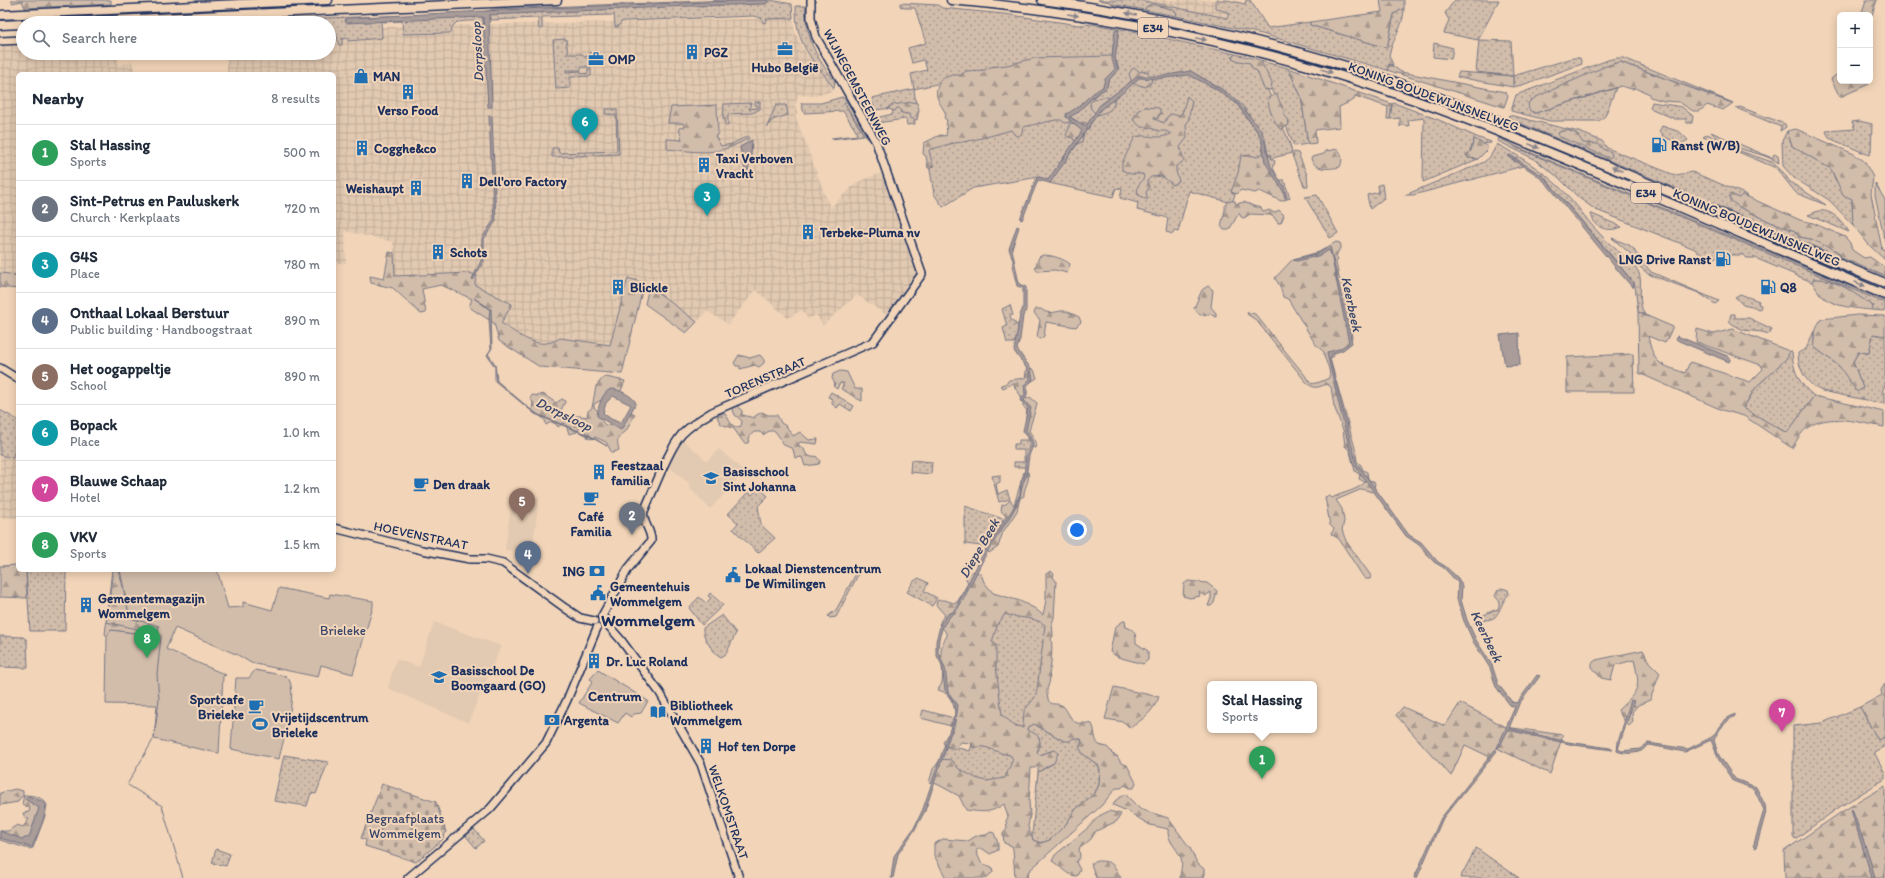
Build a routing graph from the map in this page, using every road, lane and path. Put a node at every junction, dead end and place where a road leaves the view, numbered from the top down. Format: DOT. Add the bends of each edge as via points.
graph roads {
  1 [pos="328,0"];
  2 [pos="557,0"];
  3 [pos="951,0"];
  4 [pos="1042,0"];
  5 [pos="811,3"];
  6 [pos="0,15"];
  7 [pos="203,16"];
  8 [pos="16,24"];
  9 [pos="0,25"];
  10 [pos="16,40"];
  11 [pos="0,41"];
  12 [pos="922,274"];
  13 [pos="1885,283"];
  14 [pos="1885,295"];
  15 [pos="0,368"];
  16 [pos="16,378"];
  17 [pos="336,528"];
  18 [pos="602,616"];
  19 [pos="601,625"];
  20 [pos="408,878"];
  21 [pos="739,878"];
  1 -- 6 [label="highway"];
  2 -- 7 [label="highway"];
  3 -- 14 [label="highway, KONING BOUDEWIJNSNELWEG / E34, one-way" via="1072,14 1148,27 1317,68 1406,97 1513,137"];
  13 -- 4 [label="highway, KONING BOUDEWIJNSNELWEG / E34, one-way" via="1460,105 1387,79 1292,51 1207,30"];
  5 -- 12 [label="street, WIJNEGEMSTEENWEG" via="816,37 876,142"];
  8 -- 9 [label="highway"];
  10 -- 11 [label="street"];
  12 -- 18 [label="street, TORENSTRAAT" via="873,342 712,412 686,430 675,445 644,511 644,522 652,535 651,541 624,575"];
  15 -- 16 [label="street"];
  17 -- 19 [label="street, HOEVENSTRAAT" via="422,550 486,558 503,563 580,618"];
  18 -- 19 [label="street, WELKOMSTRAAT" via="606,620"];
  19 -- 20 [label="street" via="546,743 487,812"];
  19 -- 21 [label="street, WELKOMSTRAAT" via="615,634 660,693 701,764"];
}
